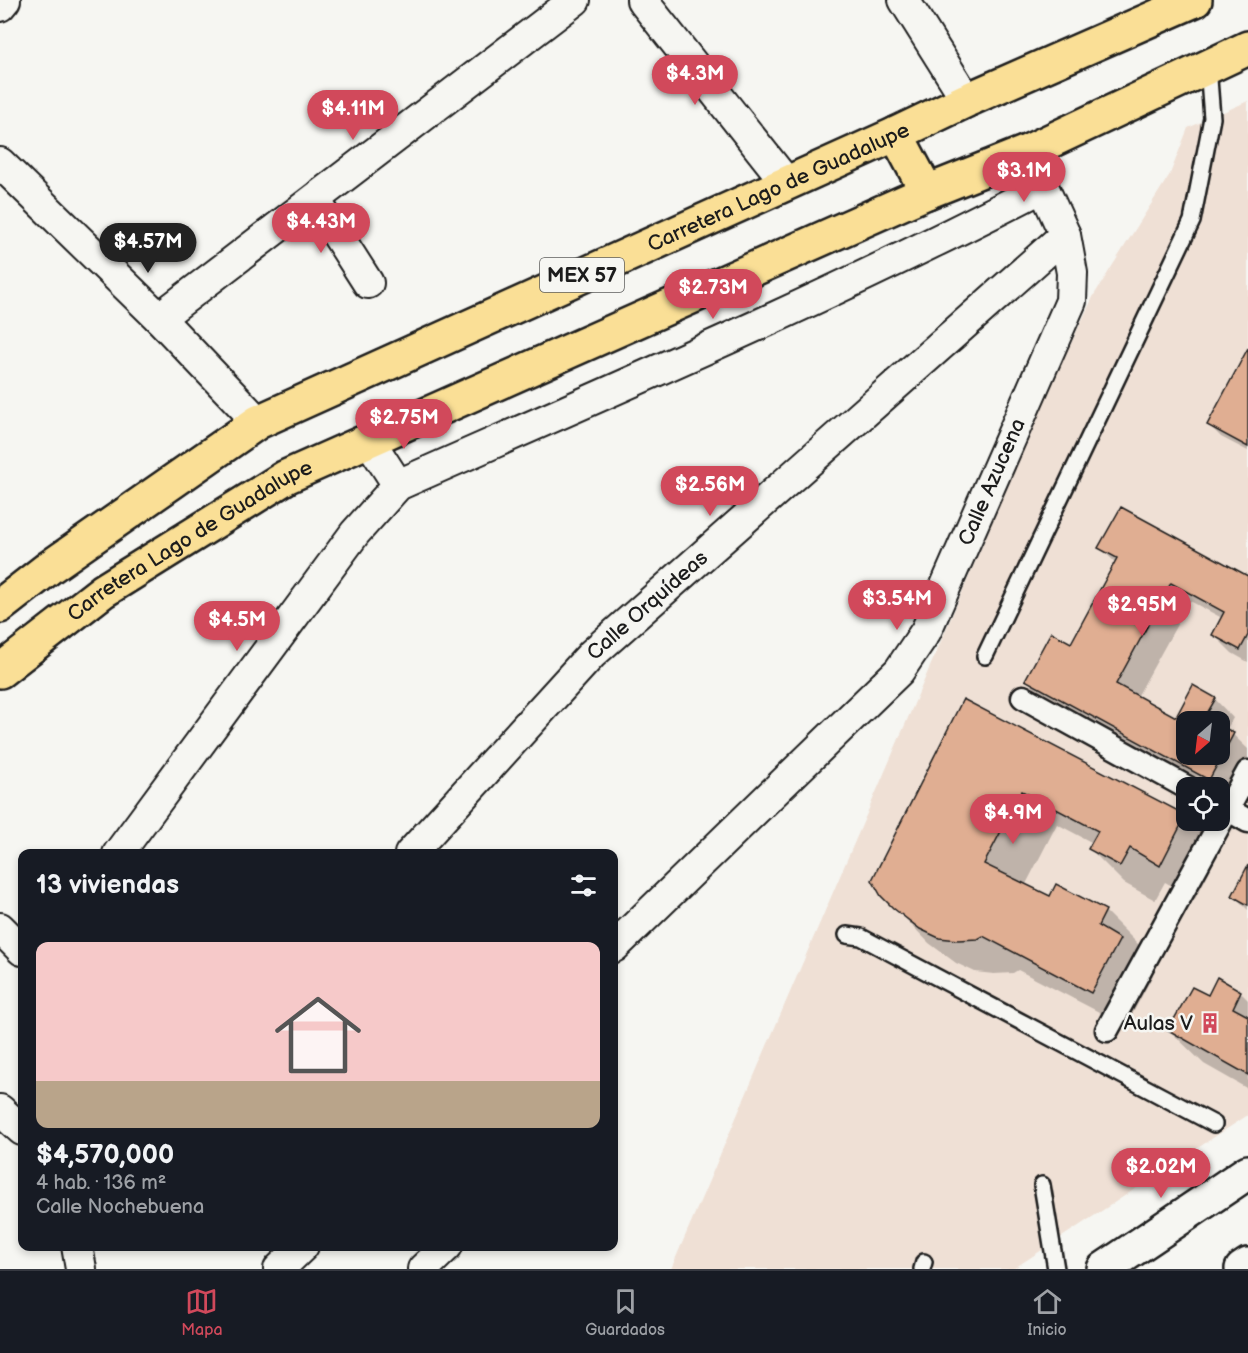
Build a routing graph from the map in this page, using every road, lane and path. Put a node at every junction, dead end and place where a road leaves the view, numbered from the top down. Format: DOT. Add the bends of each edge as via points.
graph roads {
  1 [pos="5,0"];
  2 [pos="575,0"];
  3 [pos="642,0"];
  4 [pos="904,0"];
  5 [pos="1195,0"];
  6 [pos="0,6"];
  7 [pos="1248,48"];
  8 [pos="1208,66"];
  9 [pos="967,100"];
  10 [pos="896,134"];
  11 [pos="1027,152"];
  12 [pos="0,163"];
  13 [pos="786,182"];
  14 [pos="1043,187"];
  15 [pos="927,192"];
  16 [pos="315,200"];
  17 [pos="1065,235"];
  18 [pos="368,283"];
  19 [pos="159,318"];
  20 [pos="258,422"];
  21 [pos="369,441"];
  22 [pos="398,485"];
  23 [pos="0,606"];
  24 [pos="985,656"];
  25 [pos="0,670"];
  26 [pos="1023,697"];
  27 [pos="1248,772"];
  28 [pos="1176,781"];
  29 [pos="1230,798"];
  30 [pos="1230,810"];
  31 [pos="1248,821"];
  32 [pos="1211,831"];
  33 [pos="122,849"];
  34 [pos="415,849"];
  35 [pos="0,928"];
  36 [pos="847,935"];
  37 [pos="618,943"];
  38 [pos="18,946"];
  39 [pos="1107,1030"];
  40 [pos="0,1110"];
  41 [pos="1214,1124"];
  42 [pos="18,1126"];
  43 [pos="1248,1172"];
  44 [pos="1042,1185"];
  45 [pos="78,1251"];
  46 [pos="298,1251"];
  47 [pos="442,1251"];
  48 [pos="1248,1265"];
  49 [pos="81,1269"];
  50 [pos="279,1269"];
  51 [pos="423,1269"];
  52 [pos="1056,1269"];
  53 [pos="1104,1269"];
  54 [pos="1242,1269"];
  1 -- 6 [label="street"];
  2 -- 16 [label="street"];
  3 -- 13 [label="street"];
  4 -- 9 [label="street"];
  5 -- 9 [label="main road, Carretera Lago de Guadalupe / MEX 57"];
  7 -- 8 [label="main road, Carretera Lago de Guadalupe"];
  8 -- 11 [label="main road, Carretera Lago de Guadalupe"];
  8 -- 24 [label="lane" via="1212,117 1192,221"];
  9 -- 10 [label="main road, Carretera Lago de Guadalupe / MEX 57"];
  10 -- 13 [label="main road, Carretera Lago de Guadalupe / MEX 57"];
  10 -- 15 [label="main road"];
  11 -- 14 [label="street, Calle Azucena"];
  11 -- 15 [label="main road, Carretera Lago de Guadalupe"];
  12 -- 19 [label="street"];
  13 -- 20 [label="main road, Carretera Lago de Guadalupe / MEX 57"];
  14 -- 17 [label="street, Calle Azucena"];
  14 -- 22 [label="street" via="767,322"];
  15 -- 21 [label="main road, Carretera Lago de Guadalupe"];
  16 -- 18 [label="street"];
  16 -- 19 [label="street"];
  17 -- 34 [label="street, Calle Orquídeas" via="592,654"];
  17 -- 37 [label="street, Calle Azucena" via="1072,273 1071,300 926,631 899,671"];
  19 -- 20 [label="street"];
  20 -- 23 [label="main road, Carretera Lago de Guadalupe / MEX 57"];
  21 -- 22 [label="street"];
  21 -- 25 [label="main road, Carretera Lago de Guadalupe" via="286,477 103,591"];
  22 -- 33 [label="street" via="355,533"];
  26 -- 28 [label="street"];
  27 -- 29 [label="street"];
  30 -- 31 [label="street"];
  32 -- 39 [label="street"];
  35 -- 38 [label="street"];
  36 -- 41 [label="lane" via="861,937"];
  40 -- 42 [label="street"];
  43 -- 53 [label="main road"];
  44 -- 52 [label="lane"];
  45 -- 49 [label="street"];
  46 -- 50 [label="street"];
  47 -- 51 [label="street"];
  48 -- 54 [label="main road"];
}
